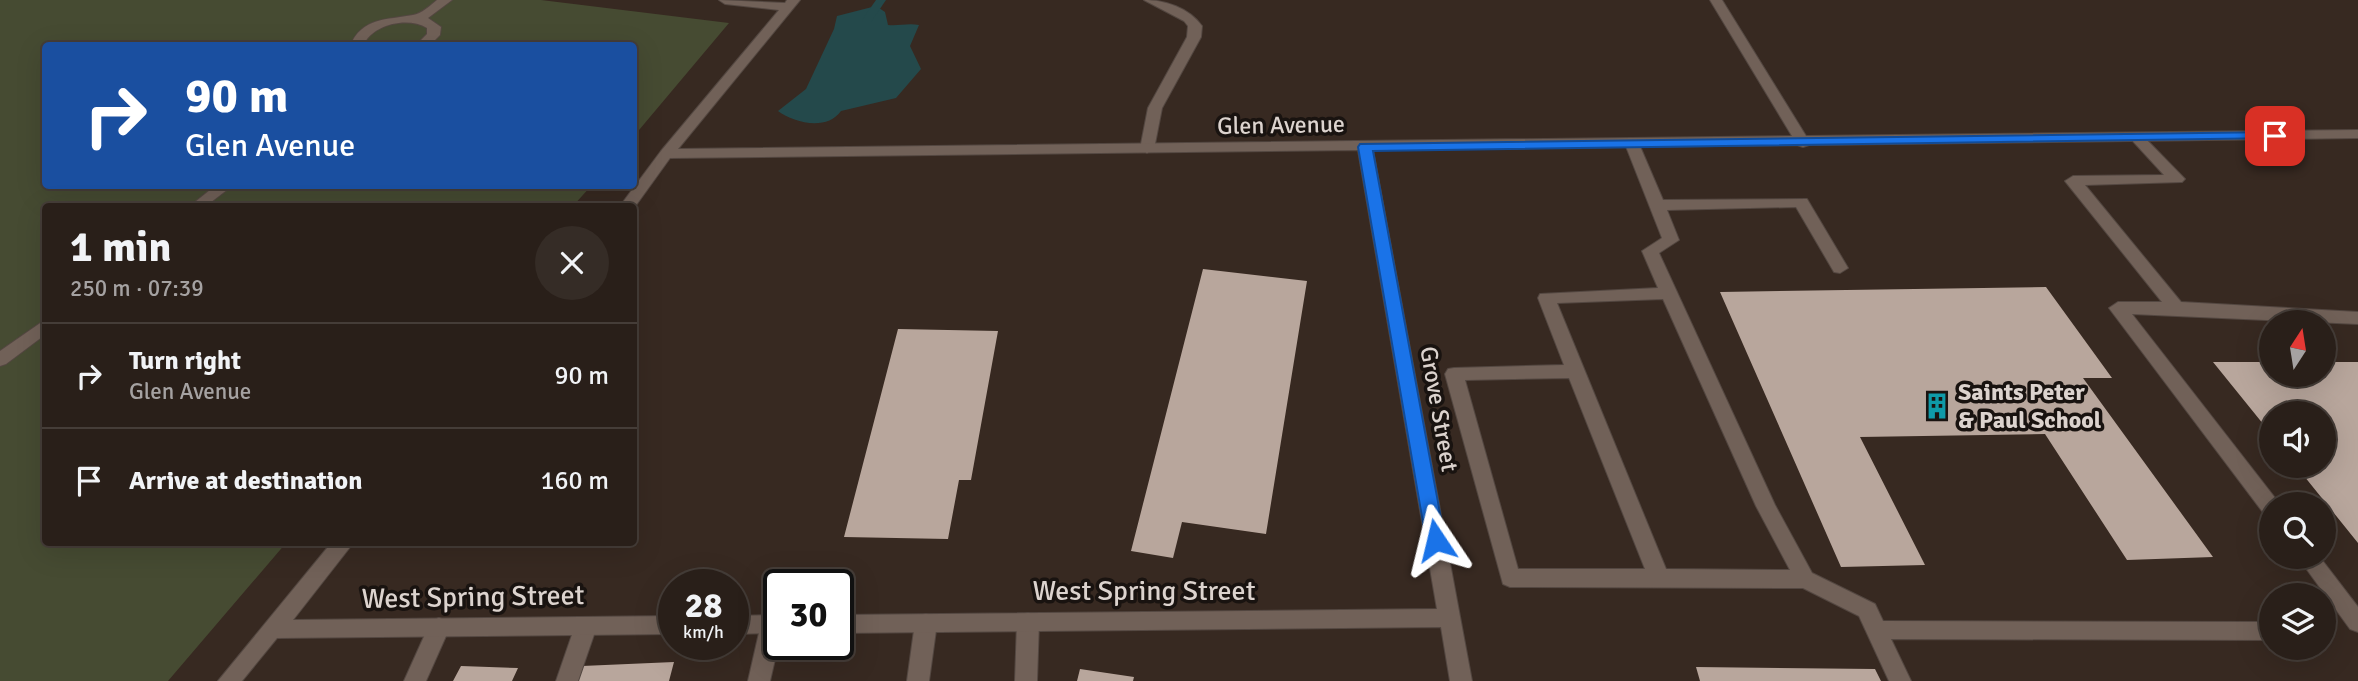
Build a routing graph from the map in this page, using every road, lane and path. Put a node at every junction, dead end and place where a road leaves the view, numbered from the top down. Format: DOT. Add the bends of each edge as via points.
graph roads {
  1 [pos="446,0"];
  2 [pos="725,0"];
  3 [pos="1150,0"];
  4 [pos="1716,0"];
  5 [pos="791,3"];
  6 [pos="418,19"];
  7 [pos="358,42"];
  8 [pos="425,42"];
  9 [pos="2358,134"];
  10 [pos="2137,138"];
  11 [pos="1803,143"];
  12 [pos="1632,144"];
  13 [pos="1365,147"];
  14 [pos="1147,149"];
  15 [pos="666,153"];
  16 [pos="220,189"];
  17 [pos="201,203"];
  18 [pos="629,203"];
  19 [pos="1657,205"];
  20 [pos="1840,268"];
  21 [pos="1668,293"];
  22 [pos="2176,308"];
  23 [pos="2358,318"];
  24 [pos="42,328"];
  25 [pos="0,360"];
  26 [pos="1576,372"];
  27 [pos="2259,492"];
  28 [pos="341,546"];
  29 [pos="2317,569"];
  30 [pos="1659,578"];
  31 [pos="1805,579"];
  32 [pos="1450,618"];
  33 [pos="1028,622"];
  34 [pos="926,623"];
  35 [pos="2358,623"];
  36 [pos="854,624"];
  37 [pos="658,625"];
  38 [pos="586,626"];
  39 [pos="439,627"];
  40 [pos="272,629"];
  41 [pos="1877,631"];
  42 [pos="2259,631"];
  43 [pos="765,660"];
  44 [pos="229,681"];
  45 [pos="415,681"];
  46 [pos="568,681"];
  47 [pos="759,681"];
  48 [pos="918,681"];
  49 [pos="1026,681"];
  50 [pos="1461,681"];
  51 [pos="1900,681"];
  1 -- 6 [label="street"];
  2 -- 5 [label="street"];
  3 -- 14 [label="street" via="1189,18 1195,26 1194,37 1155,108"];
  4 -- 11 [label="street"];
  5 -- 15 [label="street"];
  6 -- 7 [label="street" via="389,21 362,33"];
  6 -- 8 [label="street" via="434,27"];
  9 -- 10 [label="street, Glen Avenue"];
  10 -- 11 [label="street, Glen Avenue"];
  10 -- 22 [label="street" via="2177,179 2073,181"];
  11 -- 12 [label="street, Glen Avenue"];
  12 -- 13 [label="street, Glen Avenue"];
  12 -- 19 [label="street"];
  13 -- 14 [label="street, Glen Avenue"];
  13 -- 32 [label="street, Grove Street"];
  14 -- 15 [label="street, Glen Avenue"];
  15 -- 18 [label="street"];
  16 -- 17 [label="street"];
  19 -- 20 [label="street" via="1801,202"];
  19 -- 21 [label="street" via="1671,240 1650,251"];
  21 -- 26 [label="street" via="1546,298"];
  21 -- 31 [label="street" via="1766,506"];
  22 -- 23 [label="street"];
  22 -- 27 [label="street" via="2118,308"];
  24 -- 25 [label="street"];
  26 -- 30 [label="street"];
  26 -- 30 [label="street" via="1454,374 1510,578"];
  28 -- 40 [label="street"];
  29 -- 35 [label="street"];
  30 -- 31 [label="street"];
  31 -- 41 [label="street" via="1867,610"];
  32 -- 33 [label="street, West Spring Street"];
  32 -- 50 [label="street, Grove Street"];
  33 -- 34 [label="street, West Spring Street"];
  33 -- 49 [label="street"];
  34 -- 36 [label="street, West Spring Street"];
  34 -- 48 [label="street"];
  37 -- 38 [label="street, West Spring Street"];
  38 -- 39 [label="street, West Spring Street"];
  38 -- 46 [label="street"];
  39 -- 40 [label="street, West Spring Street"];
  39 -- 45 [label="street"];
  40 -- 44 [label="street"];
  41 -- 42 [label="street"];
  41 -- 51 [label="street"];
  43 -- 47 [label="street"];
}
